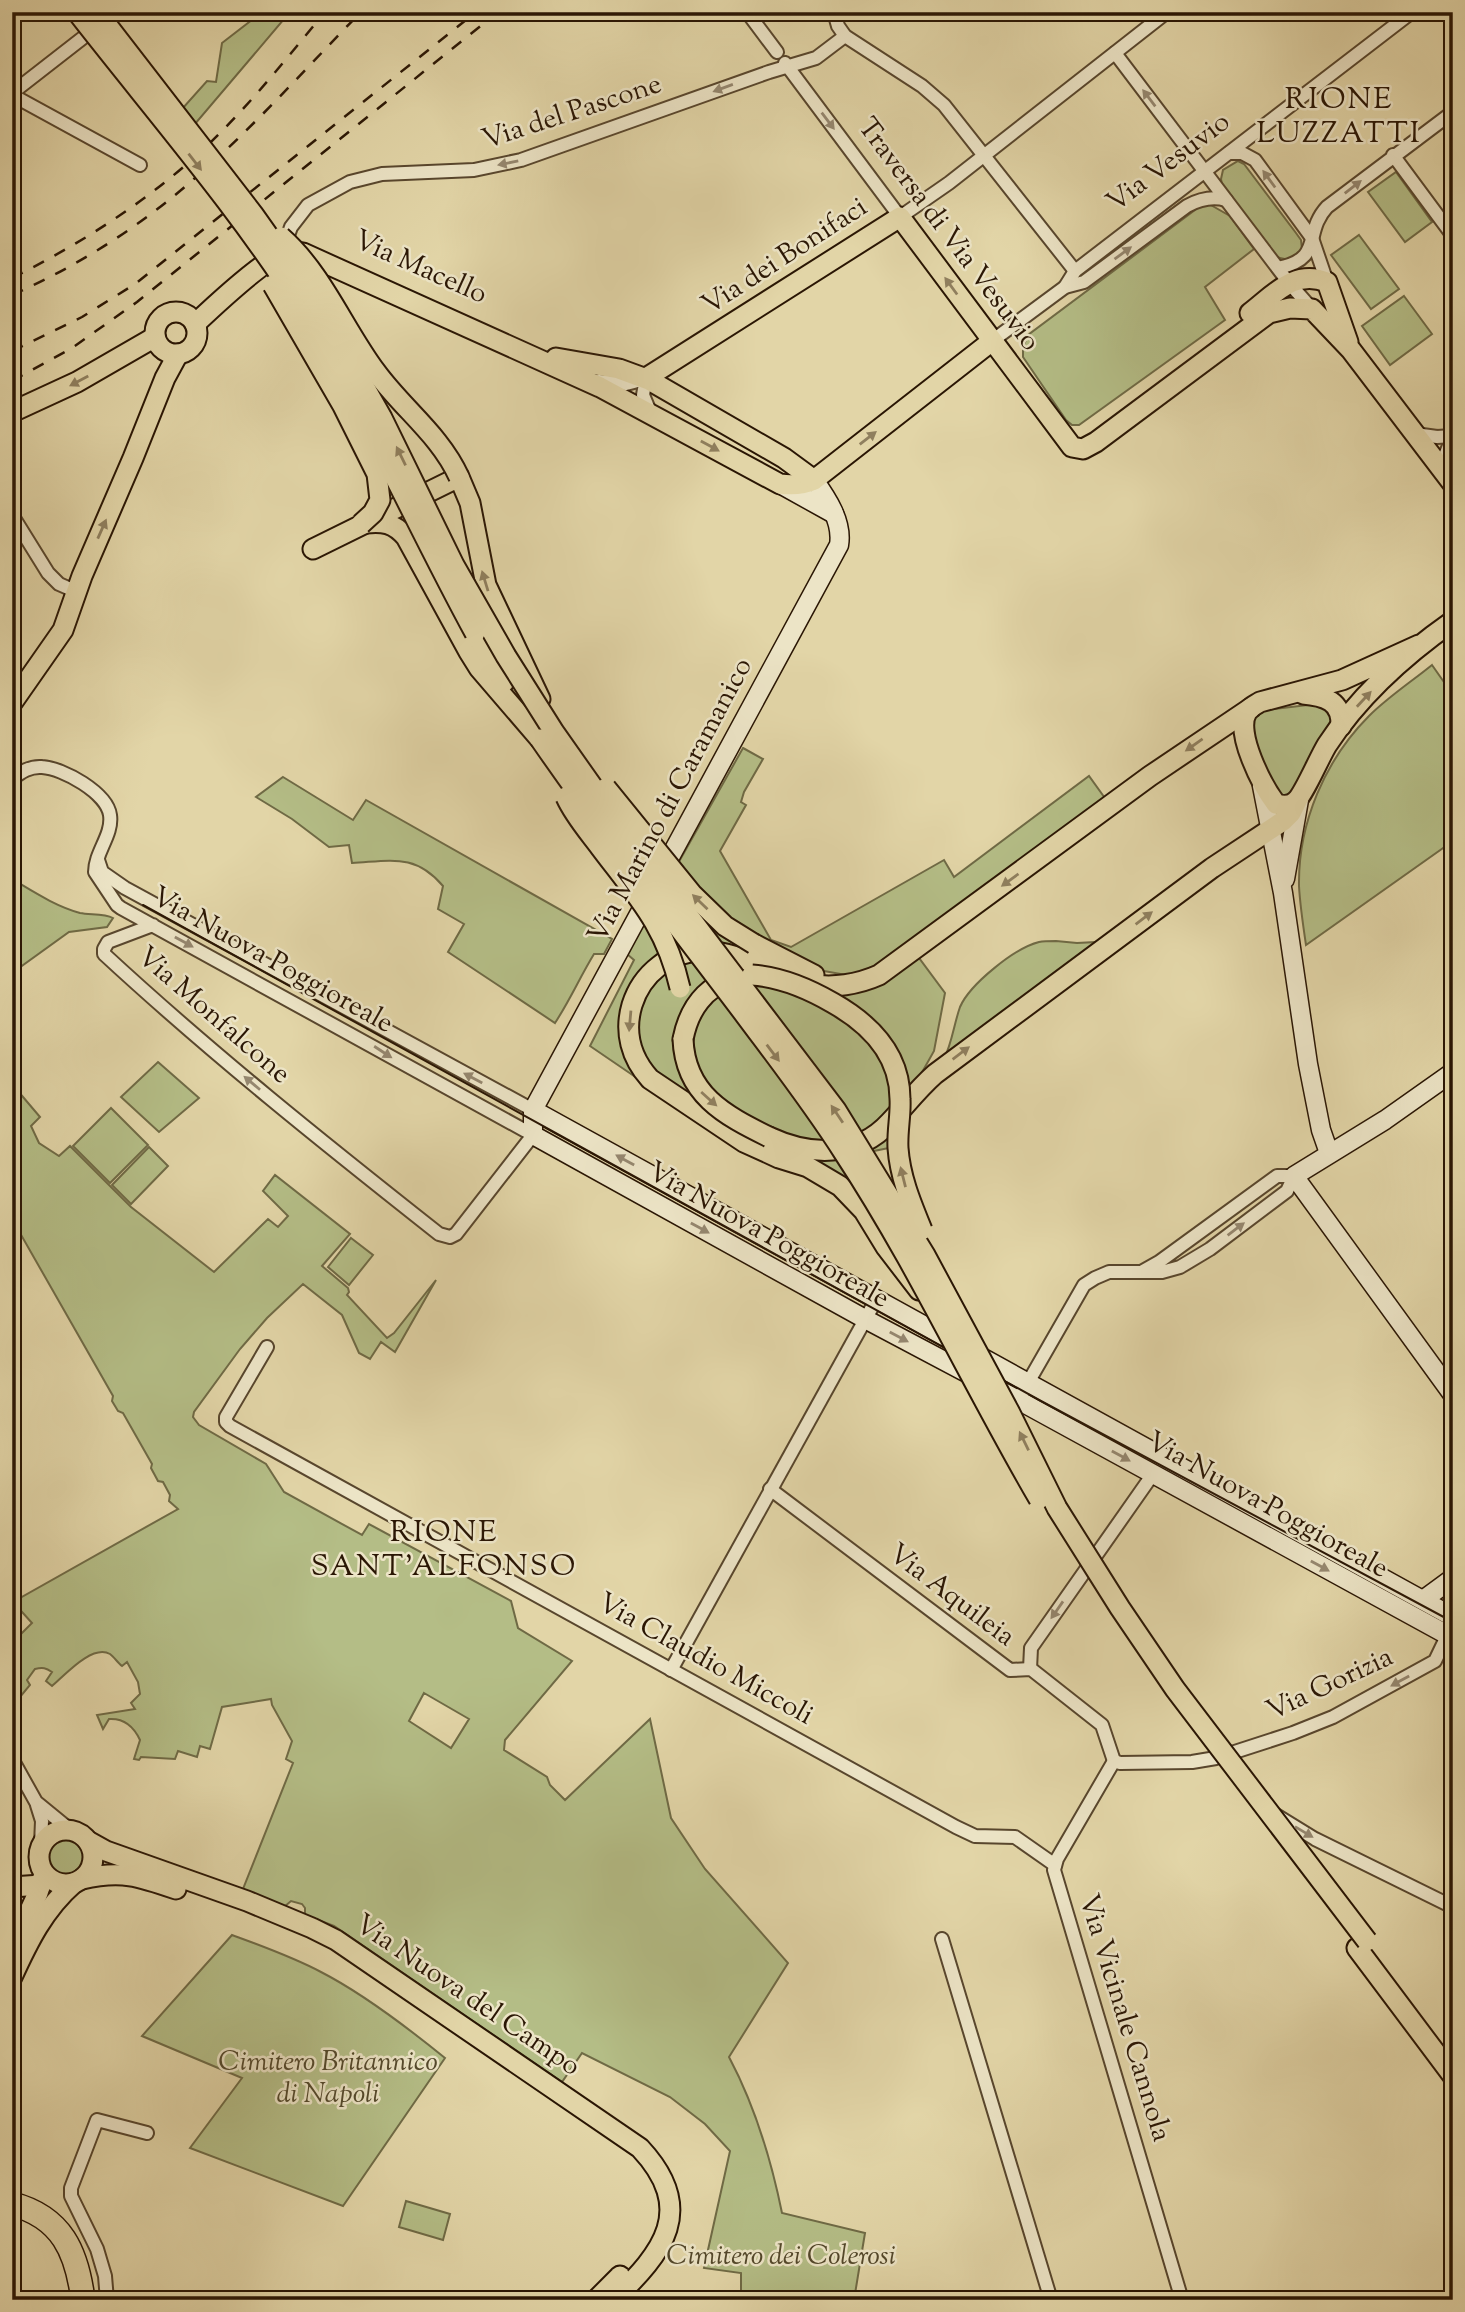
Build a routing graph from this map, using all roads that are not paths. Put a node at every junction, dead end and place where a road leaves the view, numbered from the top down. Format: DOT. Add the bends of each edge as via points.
graph roads {
  1 [pos="77,12"];
  2 [pos="86,12"];
  3 [pos="116,12"];
  4 [pos="747,12"];
  5 [pos="834,12"];
  6 [pos="1167,12"];
  7 [pos="1412,12"];
  8 [pos="97,19"];
  9 [pos="845,36"];
  10 [pos="1115,53"];
  11 [pos="782,60"];
  12 [pos="12,94"];
  13 [pos="1453,112"];
  14 [pos="1258,132"];
  15 [pos="182,136"];
  16 [pos="1229,153"];
  17 [pos="985,155"];
  18 [pos="1393,155"];
  19 [pos="1255,160"];
  20 [pos="140,165"];
  21 [pos="1204,170"];
  22 [pos="1226,200"];
  23 [pos="900,217"];
  24 [pos="250,222"];
  25 [pos="1453,236"];
  26 [pos="1312,238"];
  27 [pos="277,249"];
  28 [pos="1280,270"];
  29 [pos="1075,271"];
  30 [pos="1327,282"];
  31 [pos="1065,287"];
  32 [pos="1266,301"];
  33 [pos="1312,310"];
  34 [pos="190,319"];
  35 [pos="992,341"];
  36 [pos="146,342"];
  37 [pos="1351,350"];
  38 [pos="178,354"];
  39 [pos="547,360"];
  40 [pos="165,378"];
  41 [pos="582,378"];
  42 [pos="646,378"];
  43 [pos="672,393"];
  44 [pos="12,412"];
  45 [pos="651,414"];
  46 [pos="1415,434"];
  47 [pos="1062,436"];
  48 [pos="1452,436"];
  49 [pos="784,458"];
  50 [pos="1440,468"];
  51 [pos="459,477"];
  52 [pos="814,480"];
  53 [pos="774,481"];
  54 [pos="1453,484"];
  55 [pos="12,514"];
  56 [pos="834,514"];
  57 [pos="361,524"];
  58 [pos="313,549"];
  59 [pos="75,591"];
  60 [pos="1453,621"];
  61 [pos="1419,645"];
  62 [pos="1295,694"];
  63 [pos="13,700"];
  64 [pos="1251,708"];
  65 [pos="1342,726"];
  66 [pos="547,735"];
  67 [pos="1258,772"];
  68 [pos="12,779"];
  69 [pos="1298,799"];
  70 [pos="1271,828"];
  71 [pos="100,850"];
  72 [pos="133,892"];
  73 [pos="1283,893"];
  74 [pos="124,909"];
  75 [pos="153,925"];
  76 [pos="859,982"];
  77 [pos="683,1039"];
  78 [pos="1453,1072"];
  79 [pos="533,1110"];
  80 [pos="533,1135"];
  81 [pos="1329,1153"];
  82 [pos="1294,1176"];
  83 [pos="1143,1271"];
  84 [pos="876,1300"];
  85 [pos="946,1312"];
  86 [pos="865,1320"];
  87 [pos="267,1347"];
  88 [pos="1028,1382"];
  89 [pos="1453,1395"];
  90 [pos="1018,1400"];
  91 [pos="1153,1474"];
  92 [pos="770,1489"];
  93 [pos="1453,1578"];
  94 [pos="1423,1600"];
  95 [pos="1453,1616"];
  96 [pos="1415,1618"];
  97 [pos="1450,1637"];
  98 [pos="1030,1669"];
  99 [pos="671,1670"];
  100 [pos="1216,1758"];
  101 [pos="12,1759"];
  102 [pos="1114,1761"];
  103 [pos="36,1802"];
  104 [pos="69,1829"];
  105 [pos="88,1841"];
  106 [pos="41,1844"];
  107 [pos="1055,1866"];
  108 [pos="148,1880"];
  109 [pos="78,1881"];
  110 [pos="15,1887"];
  111 [pos="41,1893"];
  112 [pos="1453,1907"];
  113 [pos="942,1939"];
  114 [pos="12,1951"];
  115 [pos="12,1978"];
  116 [pos="1453,2059"];
  117 [pos="1453,2076"];
  118 [pos="147,2133"];
  119 [pos="12,2204"];
  120 [pos="12,2215"];
  121 [pos="72,2300"];
  122 [pos="83,2300"];
  123 [pos="107,2300"];
  124 [pos="596,2300"];
  125 [pos="613,2300"];
  126 [pos="1051,2300"];
  127 [pos="1182,2300"];
  1 -- 24 [label="main road, one-way, bridge"];
  2 -- 8 [label="street"];
  3 -- 8 [label="street"];
  4 -- 11 [label="street, Traversa di Via Vesuvio"];
  5 -- 9 [label="street"];
  6 -- 10 [label="street, Via dei Bonifaci"];
  7 -- 14 [label="street, Via Vesuvio"];
  8 -- 12 [label="street"];
  8 -- 15 [label="street"];
  8 -- 24 [label="main road, bridge"];
  9 -- 11 [label="street, Via del Pascone" via="816,58"];
  9 -- 17 [label="street" via="931,93"];
  10 -- 17 [label="street, Via dei Bonifaci"];
  21 -- 10 [label="street, one-way"];
  11 -- 23 [label="street, Traversa di Via Vesuvio, one-way"];
  11 -- 27 [label="street, Via del Pascone, one-way" via="521,160 474,170 382,174 350,182 309,205"];
  12 -- 20 [label="street"];
  13 -- 18 [label="street"];
  14 -- 16 [label="street, Via Vesuvio"];
  14 -- 19 [label="street"];
  16 -- 19 [label="street"];
  16 -- 21 [label="street, Via Vesuvio"];
  17 -- 23 [label="street, Via dei Bonifaci"];
  17 -- 29 [label="street"];
  18 -- 25 [label="street"];
  26 -- 18 [label="street, one-way" via="1320,214"];
  26 -- 19 [label="street, one-way"];
  21 -- 22 [label="street"];
  21 -- 29 [label="street, Via Vesuvio"];
  22 -- 28 [label="street"];
  31 -- 22 [label="street, Via Vesuvio, one-way" via="1084,282 1186,206 1206,198"];
  35 -- 23 [label="main road, Traversa di Via Vesuvio, one-way"];
  23 -- 42 [label="main road, Via dei Bonifaci"];
  24 -- 27 [label="street"];
  24 -- 51 [label="main road, bridge" via="305,261 373,368 443,447"];
  24 -- 57 [label="main road, bridge" via="281,300 377,474 380,500"];
  24 -- 66 [label="main road, bridge" via="341,373 495,667"];
  26 -- 28 [label="street" via="1302,259"];
  26 -- 30 [label="street"];
  27 -- 34 [label="main road"];
  27 -- 39 [label="main road, Via Macello"];
  28 -- 30 [label="main road"];
  28 -- 32 [label="main road"];
  28 -- 32 [label="street"];
  28 -- 33 [label="street"];
  29 -- 31 [label="street, Via Vesuvio"];
  30 -- 37 [label="main road"];
  31 -- 35 [label="street, Via Vesuvio"];
  32 -- 47 [label="main road" via="1088,433"];
  33 -- 37 [label="main road"];
  33 -- 47 [label="main road" via="1290,307 1269,313 1089,447 1072,447"];
  34 -- 36 [label="main road" via="166,314"];
  34 -- 38 [label="main road" via="197,331 193,345"];
  35 -- 47 [label="main road, Traversa di Via Vesuvio"];
  52 -- 35 [label="main road, Via Vesuvio, one-way"];
  36 -- 38 [label="main road"];
  36 -- 40 [label="main road" via="163,362"];
  36 -- 44 [label="main road, one-way" via="77,382"];
  37 -- 46 [label="main road"];
  38 -- 40 [label="main road"];
  39 -- 41 [label="main road"];
  39 -- 42 [label="main road"];
  59 -- 40 [label="main road, one-way"];
  41 -- 42 [label="street" via="626,384"];
  41 -- 45 [label="main road"];
  42 -- 43 [label="main road"];
  42 -- 45 [label="street" via="643,396"];
  43 -- 45 [label="street" via="653,398"];
  43 -- 49 [label="main road"];
  45 -- 53 [label="main road, one-way"];
  46 -- 48 [label="street"];
  46 -- 50 [label="main road"];
  48 -- 50 [label="street"];
  49 -- 52 [label="main road"];
  49 -- 53 [label="street" via="784,473"];
  50 -- 54 [label="main road"];
  51 -- 57 [label="main road, bridge"];
  66 -- 51 [label="main road, one-way, bridge" via="526,665 486,585 470,503"];
  52 -- 53 [label="main road" via="799,485"];
  52 -- 56 [label="main road"];
  53 -- 56 [label="main road"];
  55 -- 59 [label="street" via="48,573"];
  56 -- 79 [label="main road, Via Marino di Caramanico" via="841,535 839,545"];
  57 -- 58 [label="main road"];
  57 -- 66 [label="main road" via="387,523 400,530 474,660"];
  59 -- 63 [label="main road" via="63,630"];
  60 -- 61 [label="main road"];
  61 -- 62 [label="main road" via="1358,674"];
  65 -- 61 [label="main road, one-way"];
  62 -- 64 [label="main road"];
  62 -- 65 [label="main road" via="1332,700 1340,711"];
  64 -- 67 [label="main road" via="1243,729"];
  64 -- 76 [label="main road, one-way" via="1150,776 889,969"];
  65 -- 69 [label="main road"];
  76 -- 66 [label="main road, one-way, bridge" via="822,978 725,926 692,894 618,801"];
  66 -- 77 [label="main road, bridge" via="569,802 666,941 680,988"];
  66 -- 85 [label="main road, bridge" via="586,805 825,1124"];
  67 -- 69 [label="main road" via="1276,804 1284,806"];
  67 -- 70 [label="main road"];
  68 -- 71 [label="street, Via Nuova Poggioreale" via="41,766 98,794 111,818"];
  69 -- 70 [label="main road" via="1291,813"];
  69 -- 73 [label="main road"];
  70 -- 73 [label="main road"];
  77 -- 70 [label="main road, one-way, bridge" via="688,1072 702,1094 738,1121 804,1150 852,1147 872,1138 953,1059"];
  71 -- 72 [label="street, Via Nuova Poggioreale" via="102,873"];
  71 -- 74 [label="street, Via Nuova Poggioreale" via="96,877"];
  72 -- 74 [label="street" via="121,894"];
  79 -- 72 [label="street, Via Nuova Poggioreale, one-way"];
  73 -- 81 [label="main road" via="1308,1064"];
  74 -- 75 [label="street, Via Nuova Poggioreale"];
  75 -- 80 [label="street, Via Nuova Poggioreale, one-way"];
  80 -- 75 [label="street, Via Monfalcone, one-way" via="456,1234 439,1234 304,1127 104,954 108,942"];
  76 -- 85 [label="main road, one-way, bridge" via="811,984 736,957 689,951 658,966 637,992 628,1030 632,1049 650,1079 744,1142 808,1167 840,1186 864,1211 894,1259"];
  85 -- 77 [label="main road, one-way, bridge" via="904,1184 898,1145 900,1084 891,1057 874,1033 820,996 752,975 724,981 702,996 689,1016"];
  78 -- 81 [label="main road"];
  79 -- 80 [label="main road"];
  84 -- 79 [label="main road, Via Nuova Poggioreale, one-way"];
  80 -- 86 [label="main road, Via Nuova Poggioreale, one-way"];
  81 -- 82 [label="main road"];
  82 -- 83 [label="street" via="1277,1175"];
  83 -- 82 [label="street, one-way" via="1168,1271 1195,1259 1287,1191"];
  82 -- 89 [label="main road"];
  83 -- 88 [label="street" via="1109,1272 1084,1285"];
  84 -- 86 [label="street"];
  84 -- 88 [label="main road, Via Nuova Poggioreale"];
  116 -- 85 [label="main road, one-way, bridge" via="1175,1689 1120,1608 1057,1508 1010,1413"];
  85 -- 117 [label="main road, bridge" via="1001,1434 1167,1696"];
  86 -- 90 [label="main road, Via Nuova Poggioreale, one-way"];
  86 -- 92 [label="street"];
  87 -- 99 [label="street, Via Claudio Miccoli" via="226,1417 230,1426"];
  88 -- 90 [label="street"];
  88 -- 94 [label="main road, Via Nuova Poggioreale"];
  90 -- 91 [label="main road, Via Nuova Poggioreale, one-way"];
  91 -- 96 [label="main road, Via Nuova Poggioreale, one-way"];
  91 -- 98 [label="street, one-way" via="1031,1648"];
  92 -- 98 [label="street, Via Aquileia" via="1011,1671"];
  92 -- 99 [label="street"];
  93 -- 94 [label="main road"];
  94 -- 95 [label="main road, Via Nuova Poggioreale"];
  94 -- 96 [label="main road"];
  96 -- 97 [label="main road, Via Nuova Poggioreale"];
  97 -- 100 [label="street, Via Gorizia, one-way" via="1435,1661 1334,1717"];
  98 -- 102 [label="street, Via Aquileia" via="1102,1725"];
  99 -- 107 [label="street, Via Claudio Miccoli" via="956,1827 975,1836 1015,1837"];
  100 -- 102 [label="street" via="1187,1763"];
  100 -- 112 [label="street, one-way" via="1252,1801 1315,1839"];
  101 -- 103 [label="street"];
  102 -- 107 [label="street, Via Vicinale Cannola"];
  103 -- 104 [label="street"];
  103 -- 106 [label="street" via="42,1821"];
  104 -- 105 [label="main road, Via Nuova del Campo"];
  104 -- 106 [label="main road" via="56,1831"];
  105 -- 109 [label="main road" via="93,1857 88,1873"];
  105 -- 125 [label="main road, Via Nuova del Campo" via="106,1852 276,1912 336,1940 640,2148 663,2180 669,2220 654,2258"];
  106 -- 111 [label="main road"];
  107 -- 127 [label="street, Via Vicinale Cannola"];
  108 -- 109 [label="main road, Via Nuova del Campo" via="105,1874"];
  108 -- 111 [label="main road"];
  108 -- 124 [label="main road, Via Nuova del Campo" via="233,1908 331,1951 632,2158 656,2197 654,2230 645,2249"];
  109 -- 111 [label="main road"];
  109 -- 111 [label="main road" via="57,1883"];
  110 -- 111 [label="main road"];
  111 -- 114 [label="main road"];
  111 -- 115 [label="main road" via="35,1929"];
  113 -- 126 [label="street"];
  118 -- 123 [label="street" via="97,2120 71,2189 73,2203 97,2249"];
  119 -- 122 [label="highway" via="40,2214 64,2238 78,2269"];
  120 -- 121 [label="highway" via="36,2225 56,2246"];
}
